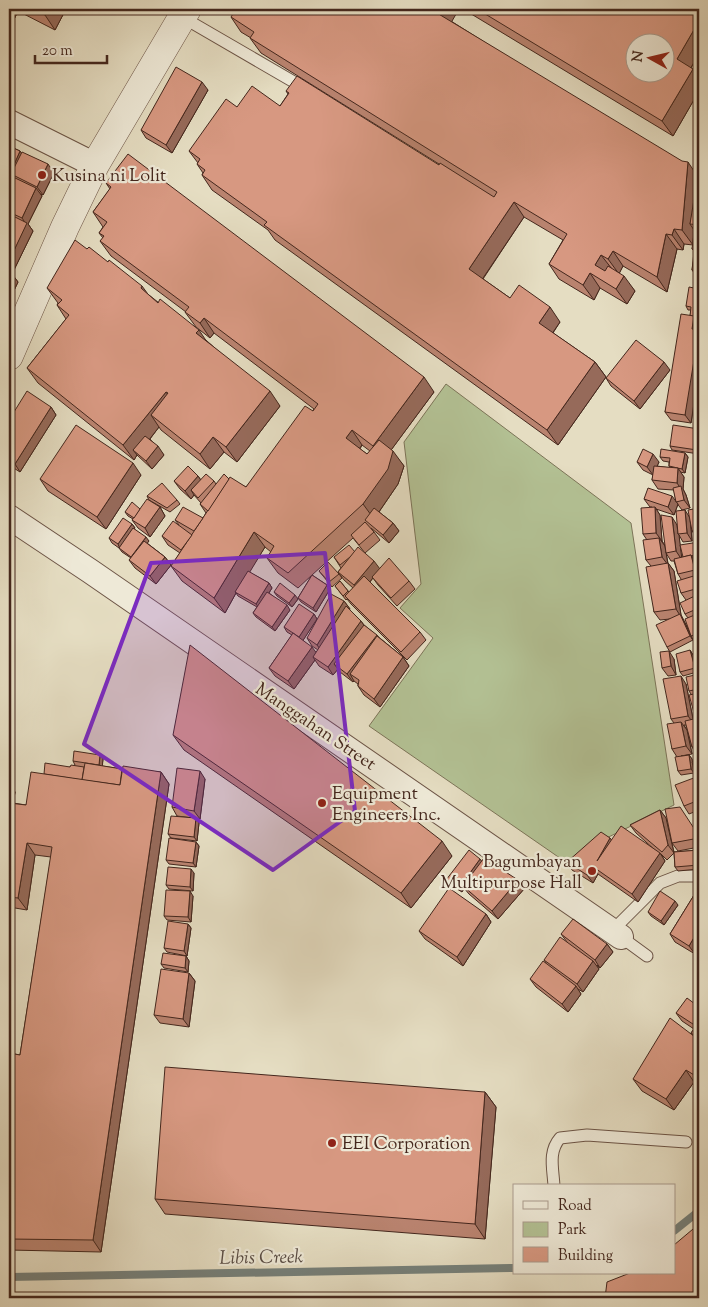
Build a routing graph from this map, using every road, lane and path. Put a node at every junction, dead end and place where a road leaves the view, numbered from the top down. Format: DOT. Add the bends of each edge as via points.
graph roads {
  1 [pos="184,13"];
  2 [pos="315,95"];
  3 [pos="9,122"];
  4 [pos="94,165"];
  5 [pos="9,356"];
  6 [pos="9,517"];
  7 [pos="699,876"];
  8 [pos="617,934"];
  9 [pos="647,956"];
  10 [pos="686,1142"];
  11 [pos="554,1184"];
  1 -- 2 [label="lane"];
  1 -- 4 [label="street"];
  3 -- 4 [label="street"];
  4 -- 5 [label="street"];
  6 -- 8 [label="street, Manggahan Street"];
  7 -- 8 [label="lane" via="678,876 660,883"];
  8 -- 9 [label="lane"];
  10 -- 11 [label="lane" via="587,1135 560,1138 553,1146"];
}
